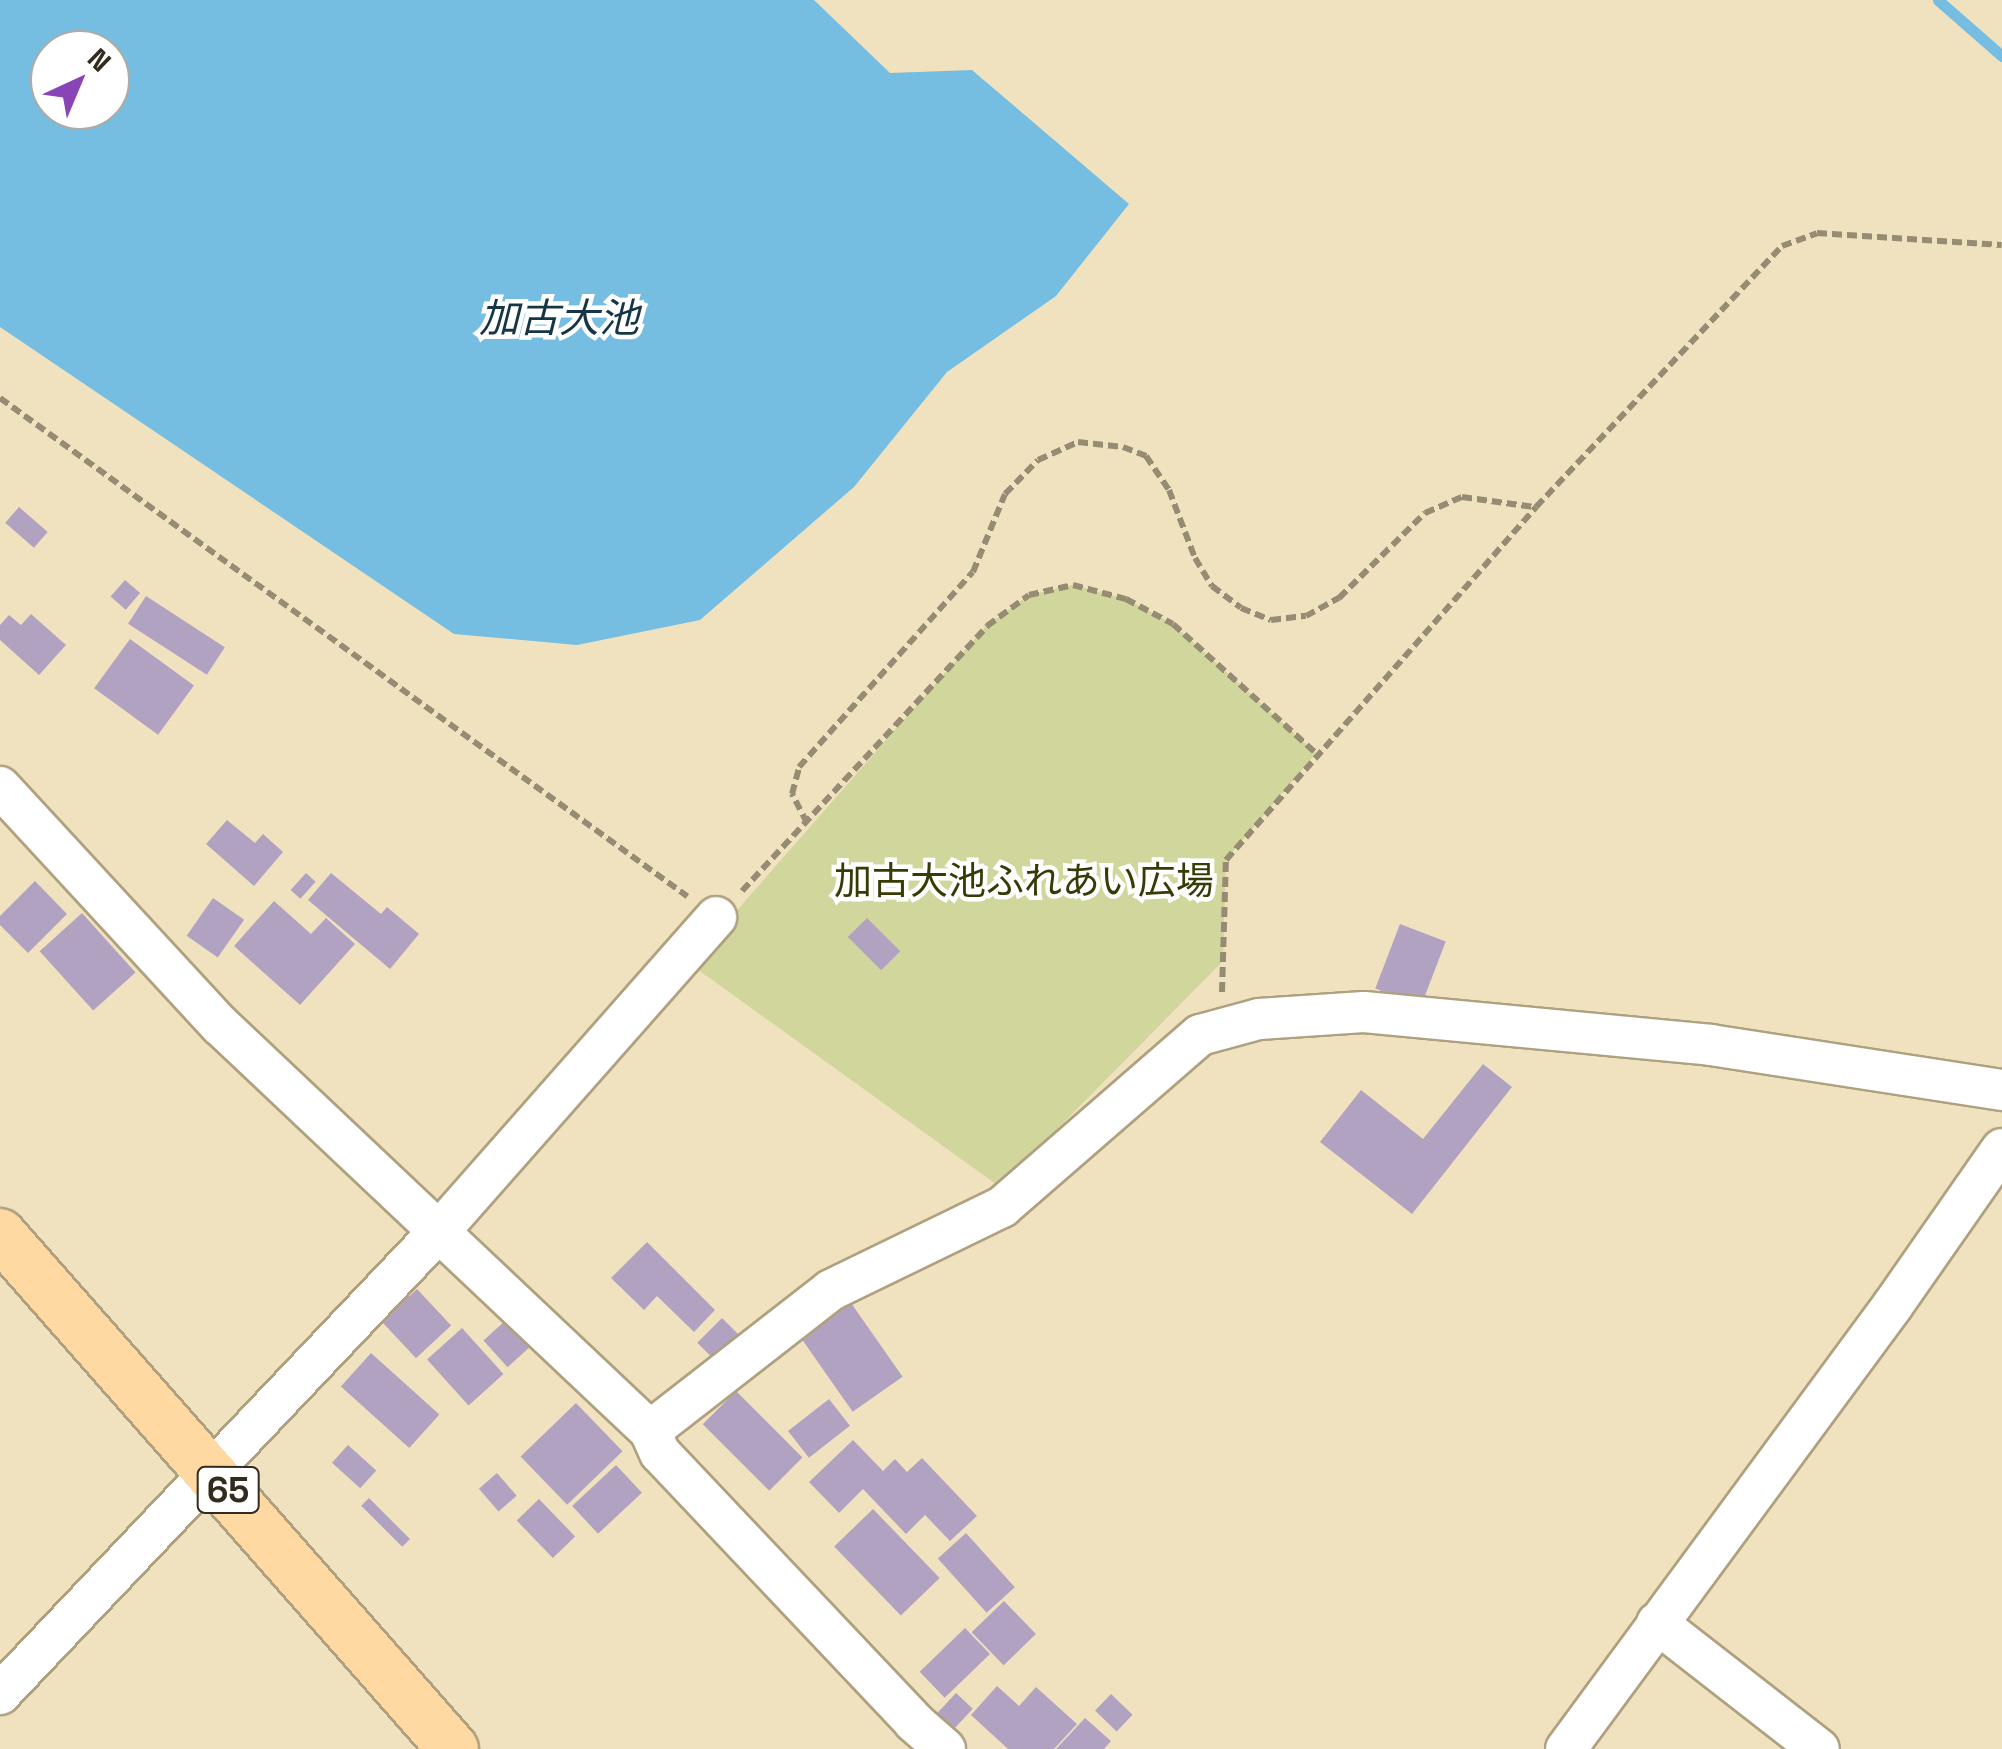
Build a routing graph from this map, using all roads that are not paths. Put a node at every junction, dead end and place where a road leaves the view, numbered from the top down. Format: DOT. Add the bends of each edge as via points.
graph roads {
  1 [pos="0,787"];
  2 [pos="716,917"];
  3 [pos="2002,1090"];
  4 [pos="2002,1149"];
  5 [pos="440,1231"];
  6 [pos="0,1234"];
  7 [pos="650,1431"];
  8 [pos="214,1473"];
  9 [pos="1657,1623"];
  10 [pos="0,1694"];
  11 [pos="453,1749"];
  12 [pos="945,1749"];
  13 [pos="1566,1749"];
  14 [pos="1818,1749"];
  1 -- 5 [label="street" via="220,1025"];
  2 -- 5 [label="street"];
  3 -- 7 [label="street" via="1710,1045 1364,1012 1259,1019 1200,1035 1002,1207 831,1290"];
  4 -- 9 [label="street"];
  5 -- 7 [label="street"];
  5 -- 8 [label="street"];
  6 -- 8 [label="main road, 65"];
  7 -- 12 [label="street" via="660,1453"];
  8 -- 10 [label="street"];
  8 -- 11 [label="main road, 65"];
  9 -- 13 [label="street"];
  9 -- 14 [label="street"];
}
